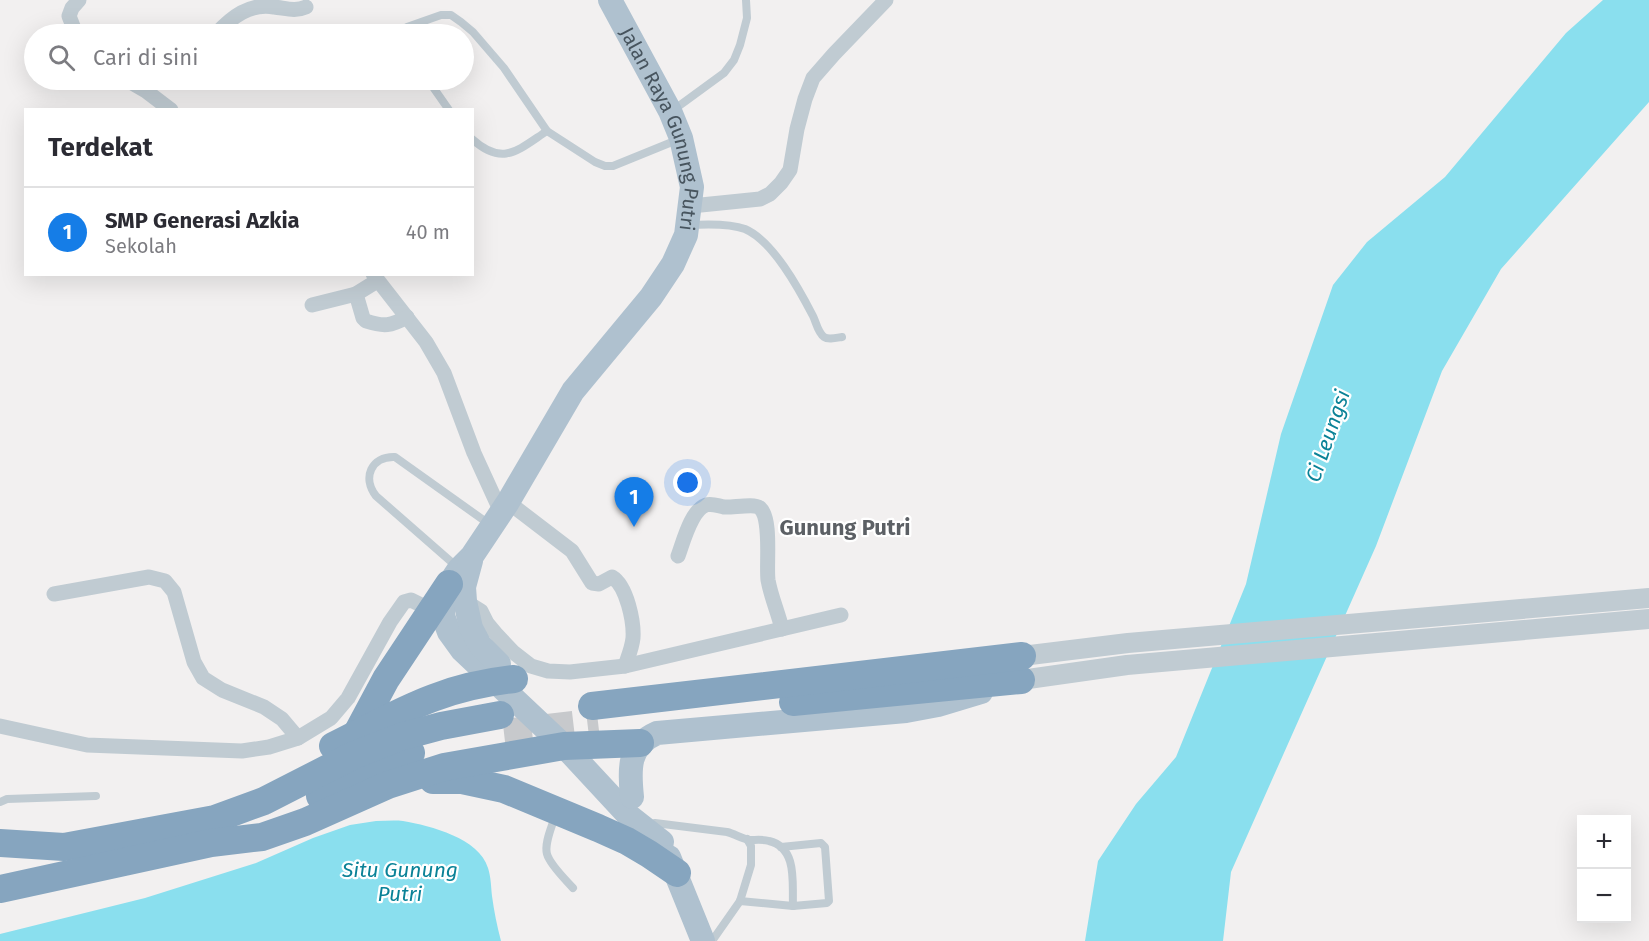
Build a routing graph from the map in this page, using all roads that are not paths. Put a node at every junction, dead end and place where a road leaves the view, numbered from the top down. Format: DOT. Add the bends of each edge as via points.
graph roads {
  1 [pos="79,0"];
  2 [pos="610,0"];
  3 [pos="746,0"];
  4 [pos="886,0"];
  5 [pos="306,7"];
  6 [pos="72,24"];
  7 [pos="227,24"];
  8 [pos="416,24"];
  9 [pos="463,24"];
  10 [pos="474,33"];
  11 [pos="154,90"];
  12 [pos="435,90"];
  13 [pos="169,108"];
  14 [pos="448,108"];
  15 [pos="670,111"];
  16 [pos="547,130"];
  17 [pos="681,138"];
  18 [pos="474,141"];
  19 [pos="689,216"];
  20 [pos="375,278"];
  21 [pos="356,294"];
  22 [pos="312,305"];
  23 [pos="407,317"];
  24 [pos="842,337"];
  25 [pos="500,513"];
  26 [pos="678,556"];
  27 [pos="461,578"];
  28 [pos="54,594"];
  29 [pos="1649,598"];
  30 [pos="431,610"];
  31 [pos="841,615"];
  32 [pos="1649,619"];
  33 [pos="782,628"];
  34 [pos="625,666"];
  35 [pos="1021,668"];
  36 [pos="505,680"];
  37 [pos="0,726"];
  38 [pos="585,730"];
  39 [pos="356,735"];
  40 [pos="298,738"];
  41 [pos="640,743"];
  42 [pos="388,785"];
  43 [pos="96,796"];
  44 [pos="632,796"];
  45 [pos="0,802"];
  46 [pos="557,811"];
  47 [pos="175,825"];
  48 [pos="659,832"];
  49 [pos="747,840"];
  50 [pos="0,843"];
  51 [pos="211,843"];
  52 [pos="781,847"];
  53 [pos="677,873"];
  54 [pos="573,888"];
  55 [pos="0,889"];
  56 [pos="740,901"];
  57 [pos="793,906"];
  58 [pos="703,941"];
  59 [pos="712,941"];
  1 -- 6 [label="street" via="69,16"];
  2 -- 15 [label="main road, Jalan Raya Gunung Putri"];
  3 -- 15 [label="lane" via="747,18 734,60 724,73"];
  4 -- 19 [label="street" via="813,78 797,129 790,170 781,183 760,199"];
  5 -- 7 [label="street" via="250,8"];
  8 -- 9 [label="lane" via="441,15 451,15"];
  10 -- 16 [label="lane"];
  11 -- 13 [label="street"];
  12 -- 14 [label="lane"];
  15 -- 17 [label="main road, Jalan Raya Gunung Putri"];
  16 -- 17 [label="lane" via="604,166 614,166"];
  16 -- 18 [label="lane" via="510,153 490,153"];
  17 -- 19 [label="main road, Jalan Raya Gunung Putri" via="692,187"];
  19 -- 24 [label="lane" via="743,229 760,238 779,259 822,335"];
  19 -- 25 [label="main road, Jalan Raya Gunung Putri" via="686,235 673,264 651,297 573,391"];
  20 -- 21 [label="street"];
  20 -- 23 [label="street"];
  21 -- 22 [label="street"];
  21 -- 23 [label="street" via="363,318 369,322 388,326"];
  23 -- 25 [label="street" via="444,373"];
  25 -- 27 [label="main road, Jalan Raya Gunung Putri"];
  25 -- 27 [label="lane" via="395,457 382,459 373,466 369,477 376,496"];
  25 -- 34 [label="street" via="572,550 592,583 612,577 622,585 633,638"];
  26 -- 33 [label="street" via="693,516 706,504 757,506 768,529 768,580"];
  27 -- 30 [label="highway"];
  27 -- 34 [label="street" via="487,623 531,666 570,672"];
  27 -- 36 [label="main road" via="443,603 449,632 462,650"];
  28 -- 40 [label="street" via="149,577 165,581 174,592 194,662 204,678 264,707 282,719"];
  29 -- 35 [label="street" via="1128,643"];
  30 -- 39 [label="highway" via="386,679"];
  30 -- 40 [label="street" via="411,600 404,602 348,698 331,718"];
  31 -- 33 [label="street"];
  32 -- 35 [label="street" via="1127,665"];
  33 -- 34 [label="street"];
  35 -- 38 [label="highway"];
  35 -- 41 [label="main road" via="938,705 657,733"];
  36 -- 38 [label="main road"];
  36 -- 39 [label="highway" via="435,697"];
  37 -- 40 [label="street" via="87,745 242,751"];
  38 -- 41 [label="highway"];
  38 -- 42 [label="highway"];
  38 -- 44 [label="main road"];
  38 -- 48 [label="main road" via="629,816"];
  39 -- 47 [label="highway"];
  41 -- 44 [label="main road" via="630,774"];
  42 -- 46 [label="highway" via="462,780 504,789"];
  42 -- 51 [label="highway" via="262,837"];
  43 -- 45 [label="lane"];
  44 -- 48 [label="main road"];
  46 -- 53 [label="highway" via="627,841"];
  46 -- 54 [label="lane" via="546,853"];
  47 -- 50 [label="highway" via="64,847"];
  47 -- 51 [label="highway" via="215,819 264,801 354,755 400,737 441,726 502,724 400,756 286,814"];
  48 -- 49 [label="lane" via="727,832"];
  48 -- 53 [label="main road"];
  49 -- 52 [label="lane" via="769,841"];
  49 -- 56 [label="lane" via="752,866"];
  51 -- 55 [label="highway"];
  52 -- 57 [label="lane" via="789,857"];
  52 -- 57 [label="lane" via="821,843 825,847 829,901"];
  53 -- 58 [label="main road"];
  56 -- 57 [label="lane"];
  56 -- 59 [label="lane"];
}
